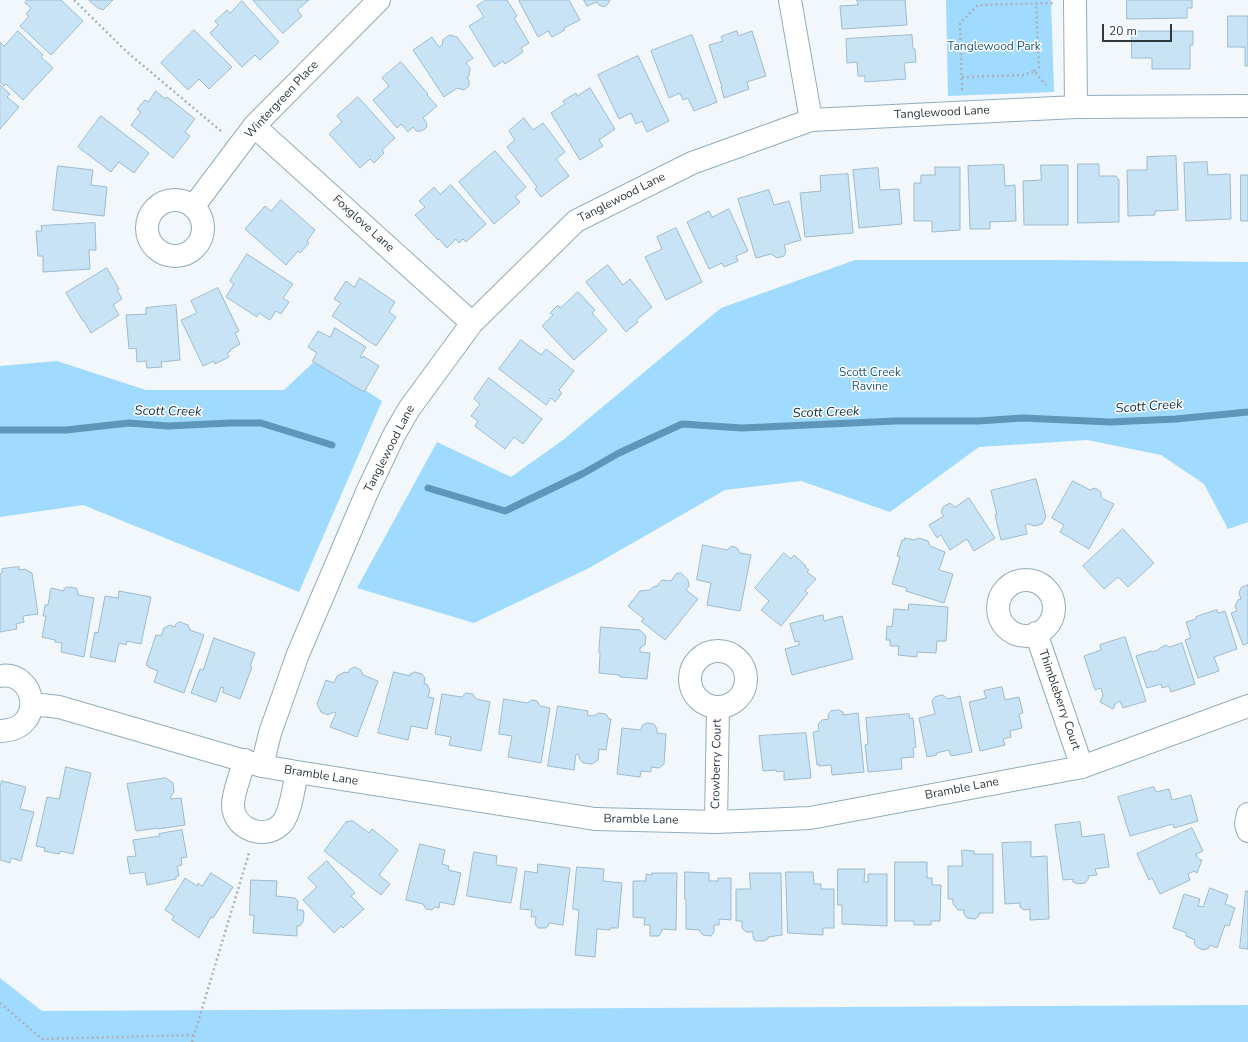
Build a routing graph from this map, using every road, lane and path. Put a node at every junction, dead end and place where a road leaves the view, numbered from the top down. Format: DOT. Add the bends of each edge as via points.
graph roads {
  1 [pos="74,0"];
  2 [pos="379,0"];
  3 [pos="790,0"];
  4 [pos="1066,1"];
  5 [pos="1036,3"];
  6 [pos="1034,72"];
  7 [pos="962,77"];
  8 [pos="1051,90"];
  9 [pos="962,92"];
  10 [pos="1248,106"];
  11 [pos="1076,107"];
  12 [pos="811,120"];
  13 [pos="254,126"];
  14 [pos="239,147"];
  15 [pos="193,207"];
  16 [pos="472,323"];
  17 [pos="1036,633"];
  18 [pos="0,676"];
  19 [pos="32,704"];
  20 [pos="1248,706"];
  21 [pos="718,707"];
  22 [pos="0,731"];
  23 [pos="253,763"];
  24 [pos="1082,766"];
  25 [pos="297,772"];
  26 [pos="1248,814"];
  27 [pos="716,822"];
  28 [pos="1248,831"];
  29 [pos="255,832"];
  30 [pos="0,1002"];
  31 [pos="194,1035"];
  32 [pos="192,1042"];
  1 -- 14 [label="path" via="127,52"];
  2 -- 13 [label="street, Wintergreen Place"];
  3 -- 12 [label="street"];
  4 -- 5 [label="path"];
  4 -- 11 [label="street"];
  5 -- 6 [label="path" via="1039,67"];
  5 -- 7 [label="path" via="978,5 960,23"];
  6 -- 7 [label="path" via="1024,75"];
  6 -- 8 [label="path"];
  7 -- 9 [label="path"];
  10 -- 11 [label="street, Tanglewood Lane"];
  11 -- 12 [label="street, Tanglewood Lane"];
  12 -- 16 [label="street, Tanglewood Lane" via="692,163 576,221"];
  13 -- 14 [label="street, Wintergreen Place"];
  13 -- 16 [label="street, Foxglove Lane"];
  14 -- 15 [label="street, Wintergreen Place"];
  16 -- 23 [label="street, Tanglewood Lane" via="409,409 394,435 366,492 298,654 270,733"];
  17 -- 24 [label="street, Thimbleberry Court"];
  18 -- 19 [label="street" via="12,676 20,680 31,695"];
  19 -- 22 [label="street" via="30,713 18,727"];
  19 -- 23 [label="street, Bramble Lane" via="59,707"];
  20 -- 24 [label="street, Bramble Lane"];
  21 -- 27 [label="street, Crowberry Court"];
  23 -- 25 [label="street, Bramble Lane"];
  23 -- 29 [label="street" via="234,797 233,806 240,823"];
  24 -- 27 [label="street, Bramble Lane" via="810,818"];
  25 -- 27 [label="street, Bramble Lane" via="595,819"];
  25 -- 29 [label="street" via="287,815 282,823 266,832"];
  26 -- 28 [label="street"];
  29 -- 31 [label="path"];
  30 -- 31 [label="path" via="42,1038"];
  31 -- 32 [label="path"];
}
